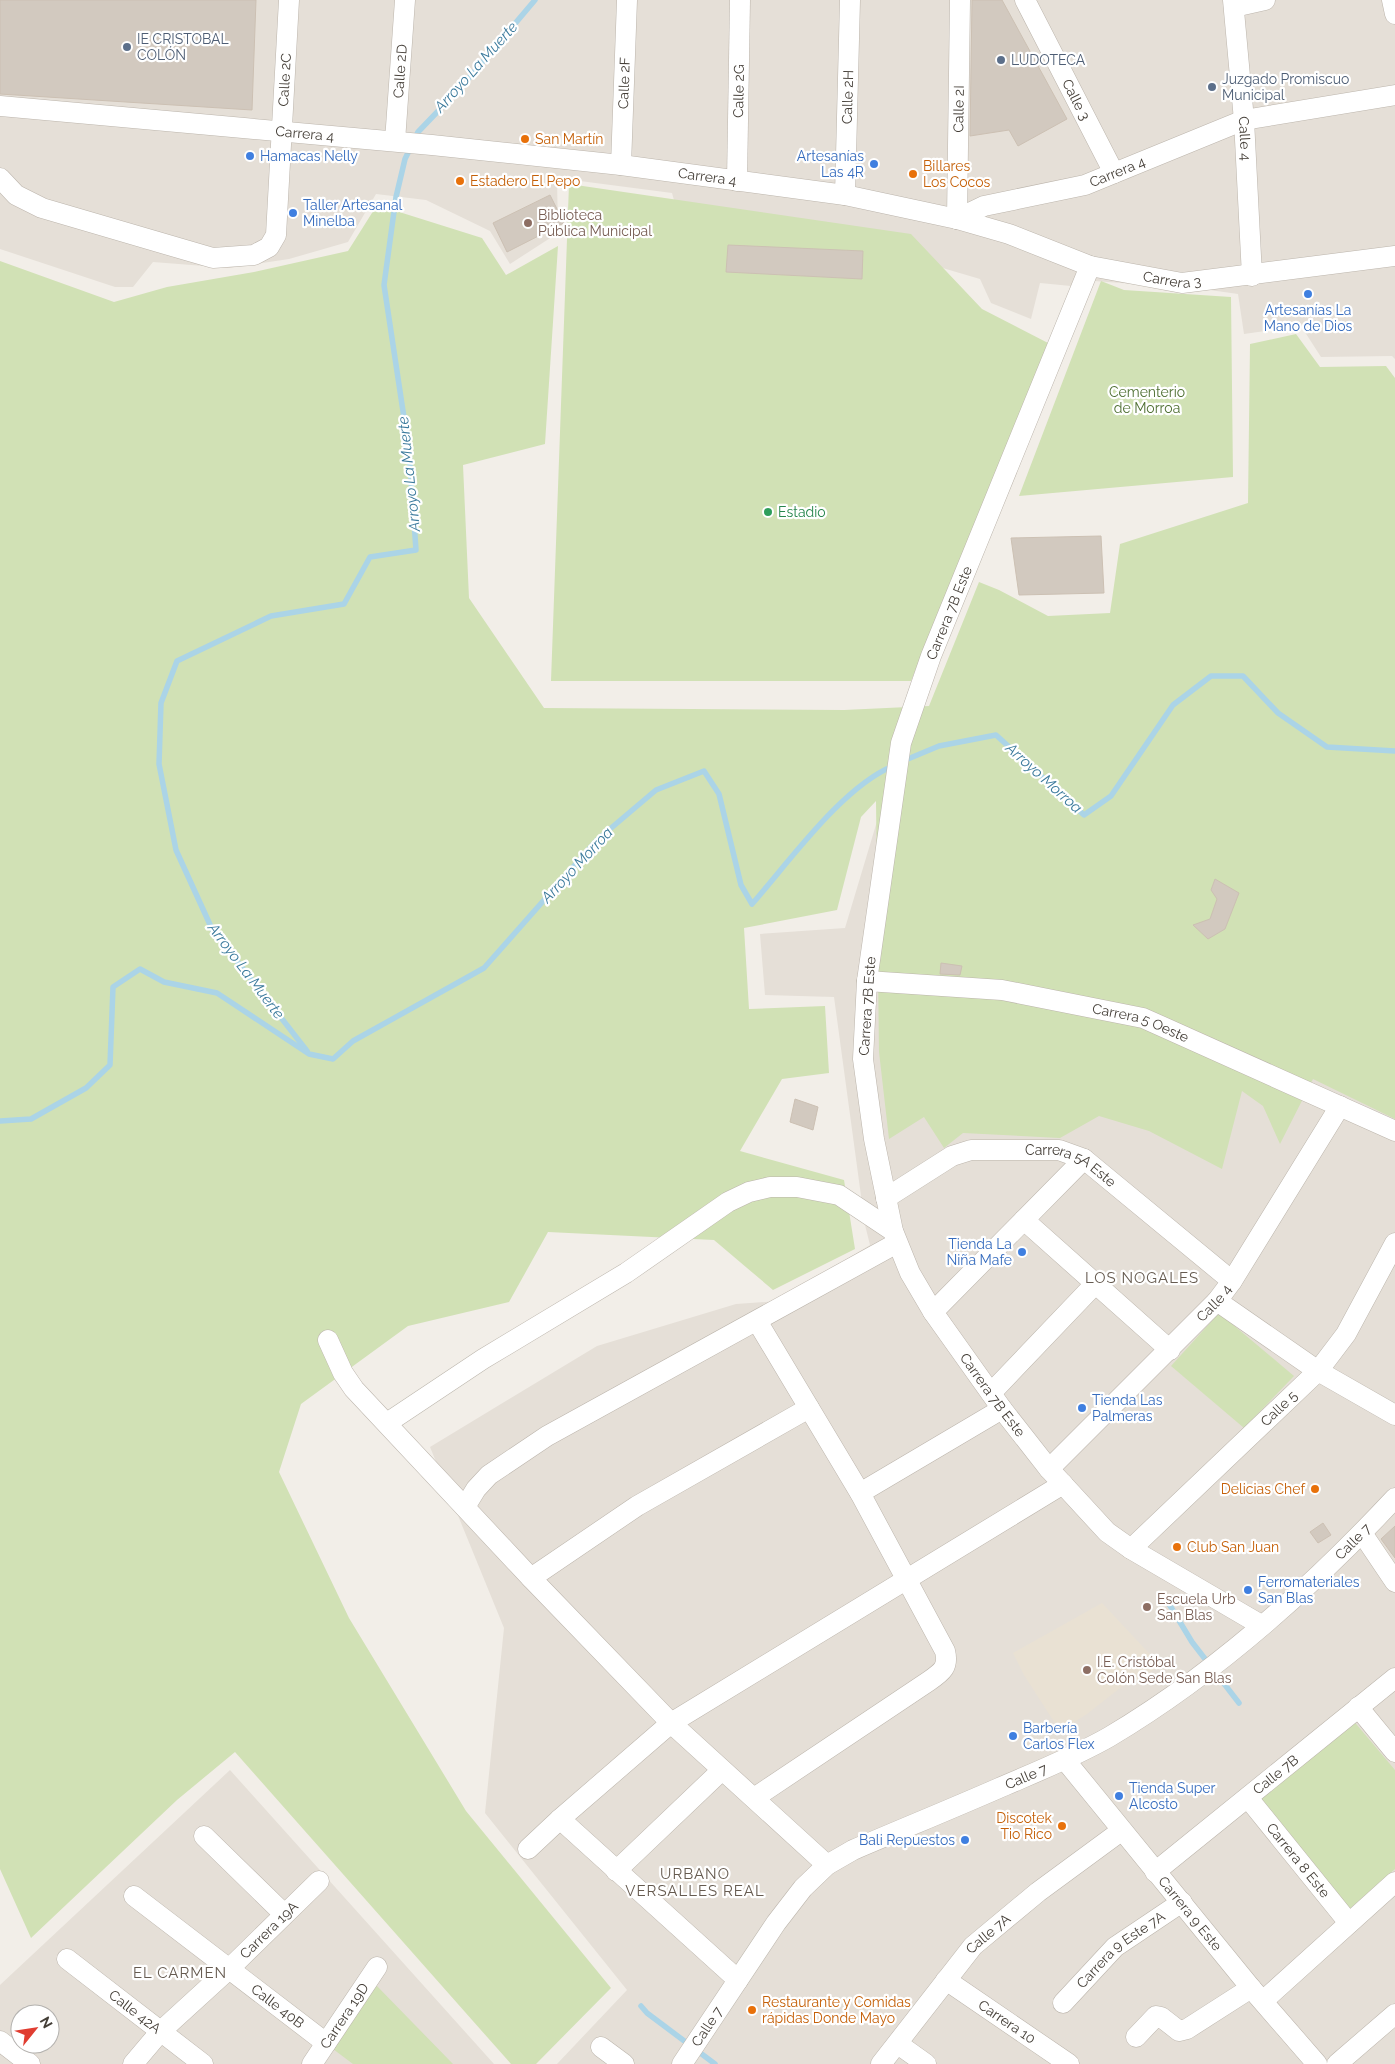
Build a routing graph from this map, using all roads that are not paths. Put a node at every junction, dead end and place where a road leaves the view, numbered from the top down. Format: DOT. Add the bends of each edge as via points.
graph roads {
  1 [pos="290,0"];
  2 [pos="405,0"];
  3 [pos="627,0"];
  4 [pos="740,0"];
  5 [pos="850,0"];
  6 [pos="960,0"];
  7 [pos="1025,0"];
  8 [pos="1265,0"];
  9 [pos="1392,0"];
  10 [pos="1234,4"];
  11 [pos="1395,14"];
  12 [pos="1395,95"];
  13 [pos="0,106"];
  14 [pos="1244,120"];
  15 [pos="283,130"];
  16 [pos="401,142"];
  17 [pos="621,165"];
  18 [pos="1114,173"];
  19 [pos="0,178"];
  20 [pos="737,181"];
  21 [pos="845,195"];
  22 [pos="957,219"];
  23 [pos="1395,256"];
  24 [pos="1090,266"];
  25 [pos="1252,276"];
  26 [pos="867,981"];
  27 [pos="1340,1106"];
  28 [pos="1395,1131"];
  29 [pos="1084,1159"];
  30 [pos="886,1198"];
  31 [pos="1024,1220"];
  32 [pos="895,1237"];
  33 [pos="1395,1243"];
  34 [pos="1232,1281"];
  35 [pos="1096,1283"];
  36 [pos="1217,1301"];
  37 [pos="933,1312"];
  38 [pos="757,1321"];
  39 [pos="328,1340"];
  40 [pos="1170,1350"];
  41 [pos="1318,1370"];
  42 [pos="996,1401"];
  43 [pos="809,1408"];
  44 [pos="1395,1415"];
  45 [pos="387,1422"];
  46 [pos="1049,1469"];
  47 [pos="1063,1484"];
  48 [pos="860,1494"];
  49 [pos="1395,1498"];
  50 [pos="465,1507"];
  51 [pos="1362,1533"];
  52 [pos="1131,1549"];
  53 [pos="531,1578"];
  54 [pos="906,1579"];
  55 [pos="1395,1582"];
  56 [pos="1261,1625"];
  57 [pos="1395,1678"];
  58 [pos="1358,1707"];
  59 [pos="671,1722"];
  60 [pos="1395,1752"];
  61 [pos="1065,1760"];
  62 [pos="722,1770"];
  63 [pos="754,1798"];
  64 [pos="1248,1798"];
  65 [pos="560,1819"];
  66 [pos="1121,1831"];
  67 [pos="204,1836"];
  68 [pos="528,1850"];
  69 [pos="827,1865"];
  70 [pos="616,1871"];
  71 [pos="1155,1872"];
  72 [pos="319,1881"];
  73 [pos="1395,1882"];
  74 [pos="134,1896"];
  75 [pos="1182,1902"];
  76 [pos="284,1914"];
  77 [pos="1349,1923"];
  78 [pos="67,1959"];
  79 [pos="377,1967"];
  80 [pos="229,1969"];
  81 [pos="738,1980"];
  82 [pos="946,1980"];
  83 [pos="1257,1994"];
  84 [pos="1063,2003"];
  85 [pos="1395,2014"];
  86 [pos="160,2032"];
  87 [pos="1136,2037"];
  88 [pos="0,2041"];
  89 [pos="326,2044"];
  90 [pos="898,2044"];
  91 [pos="601,2047"];
  92 [pos="689,2052"];
  93 [pos="1342,2062"];
  94 [pos="30,2064"];
  95 [pos="133,2064"];
  96 [pos="203,2064"];
  97 [pos="312,2064"];
  98 [pos="624,2064"];
  99 [pos="881,2064"];
  100 [pos="926,2064"];
  101 [pos="1069,2064"];
  102 [pos="1317,2064"];
  1 -- 15 [label="street, Calle 2C"];
  2 -- 16 [label="street, Calle 2D"];
  3 -- 17 [label="street, Calle 2F"];
  4 -- 20 [label="street, Calle 2G"];
  5 -- 21 [label="street, Calle 2H"];
  6 -- 22 [label="street, Calle 2I"];
  7 -- 18 [label="street, Calle 3"];
  8 -- 10 [label="street"];
  9 -- 11 [label="street"];
  10 -- 14 [label="street, Calle 4"];
  12 -- 14 [label="street, Carrera 4"];
  13 -- 15 [label="street, Carrera 4"];
  14 -- 18 [label="street, Carrera 4"];
  14 -- 25 [label="street, Calle 4"];
  15 -- 16 [label="street, Carrera 4"];
  15 -- 19 [label="street, Calle 2C" via="276,235 269,248 254,255 213,258 42,208 16,195"];
  16 -- 17 [label="street, Carrera 4"];
  17 -- 20 [label="street, Carrera 4"];
  18 -- 22 [label="street, Carrera 4" via="1085,185 984,206"];
  20 -- 21 [label="street, Carrera 4"];
  21 -- 22 [label="street, Carrera 4"];
  22 -- 24 [label="street, Carrera 3" via="1009,234"];
  23 -- 25 [label="street, Carrera 3"];
  24 -- 25 [label="street, Carrera 3" via="1182,283"];
  24 -- 26 [label="street, Carrera 7B Este" via="931,656 900,743"];
  26 -- 27 [label="street, Carrera 5 Oeste" via="1002,990 1143,1018"];
  26 -- 30 [label="street, Carrera 7B Este" via="863,1059"];
  27 -- 28 [label="street, Carrera 5 Oeste"];
  27 -- 34 [label="street, Calle 4"];
  29 -- 30 [label="street, Carrera 5A Este" via="1059,1150 971,1150 952,1156"];
  29 -- 31 [label="street"];
  29 -- 34 [label="street, Carrera 5A Este"];
  30 -- 32 [label="street, Carrera 7B Este"];
  31 -- 35 [label="street"];
  31 -- 37 [label="street"];
  32 -- 37 [label="street, Carrera 7B Este" via="910,1273"];
  32 -- 38 [label="street"];
  32 -- 45 [label="street" via="839,1195 797,1187 770,1187 749,1192 728,1202 626,1273 483,1359"];
  33 -- 41 [label="street, Calle 5" via="1346,1334"];
  34 -- 36 [label="street, Calle 4"];
  35 -- 40 [label="street"];
  35 -- 42 [label="street"];
  36 -- 40 [label="street, Calle 4"];
  36 -- 41 [label="street"];
  37 -- 42 [label="street, Carrera 7B Este"];
  38 -- 43 [label="street"];
  38 -- 50 [label="street" via="547,1436 489,1476"];
  39 -- 45 [label="street" via="354,1389"];
  40 -- 46 [label="street, Calle 4"];
  41 -- 44 [label="street"];
  41 -- 52 [label="street, Calle 5"];
  42 -- 46 [label="street, Carrera 7B Este"];
  42 -- 48 [label="street"];
  43 -- 48 [label="street"];
  43 -- 53 [label="street" via="637,1506"];
  45 -- 50 [label="street"];
  46 -- 47 [label="street, Carrera 7B Este"];
  47 -- 52 [label="street, Carrera 7B Este" via="1107,1532"];
  47 -- 54 [label="street"];
  48 -- 54 [label="street"];
  49 -- 51 [label="street, Calle 7"];
  50 -- 53 [label="street"];
  51 -- 55 [label="street"];
  51 -- 56 [label="street, Calle 7"];
  52 -- 56 [label="street, Carrera 7B Este"];
  53 -- 59 [label="street"];
  54 -- 59 [label="street"];
  54 -- 63 [label="street" via="945,1651 946,1667 930,1682"];
  56 -- 61 [label="street, Calle 7" via="1212,1667 1143,1715"];
  57 -- 58 [label="street, Calle 7B"];
  58 -- 60 [label="street"];
  58 -- 64 [label="street, Calle 7B"];
  59 -- 62 [label="street"];
  59 -- 65 [label="street"];
  61 -- 66 [label="street, Carrera 9 Este"];
  61 -- 69 [label="street, Calle 7" via="853,1850"];
  62 -- 63 [label="street"];
  62 -- 70 [label="street"];
  63 -- 69 [label="street"];
  64 -- 71 [label="street, Calle 7B"];
  64 -- 77 [label="street, Carrera 8 Este"];
  65 -- 68 [label="street"];
  65 -- 70 [label="street"];
  66 -- 71 [label="street, Carrera 9 Este"];
  66 -- 82 [label="street, Calle 7A" via="1038,1892 973,1946"];
  67 -- 76 [label="street"];
  69 -- 81 [label="street, Calle 7" via="803,1888"];
  70 -- 81 [label="street"];
  71 -- 75 [label="street, Carrera 9 Este"];
  72 -- 76 [label="street, Carrera 19A"];
  73 -- 77 [label="street"];
  74 -- 80 [label="street, Calle 40B"];
  75 -- 83 [label="street, Carrera 9 Este"];
  75 -- 84 [label="street, Carrera 9 Este 7A" via="1116,1947"];
  76 -- 80 [label="street, Carrera 19A"];
  77 -- 83 [label="street"];
  78 -- 86 [label="street, Calle 42A"];
  79 -- 89 [label="street, Carrera 19D"];
  80 -- 86 [label="street, Carrera 19A"];
  80 -- 89 [label="street, Calle 40B"];
  81 -- 92 [label="street, Calle 7"];
  82 -- 90 [label="street, Calle 7A"];
  82 -- 101 [label="street, Carrera 10"];
  83 -- 87 [label="street" via="1179,2031 1156,2016"];
  83 -- 102 [label="street, Carrera 9 Este"];
  85 -- 93 [label="street"];
  86 -- 95 [label="street, Carrera 19A"];
  86 -- 96 [label="street, Calle 42A"];
  88 -- 94 [label="street"];
  89 -- 97 [label="street, Carrera 19D"];
  90 -- 99 [label="street, Calle 7A"];
  90 -- 100 [label="street"];
  91 -- 98 [label="street"];
}
